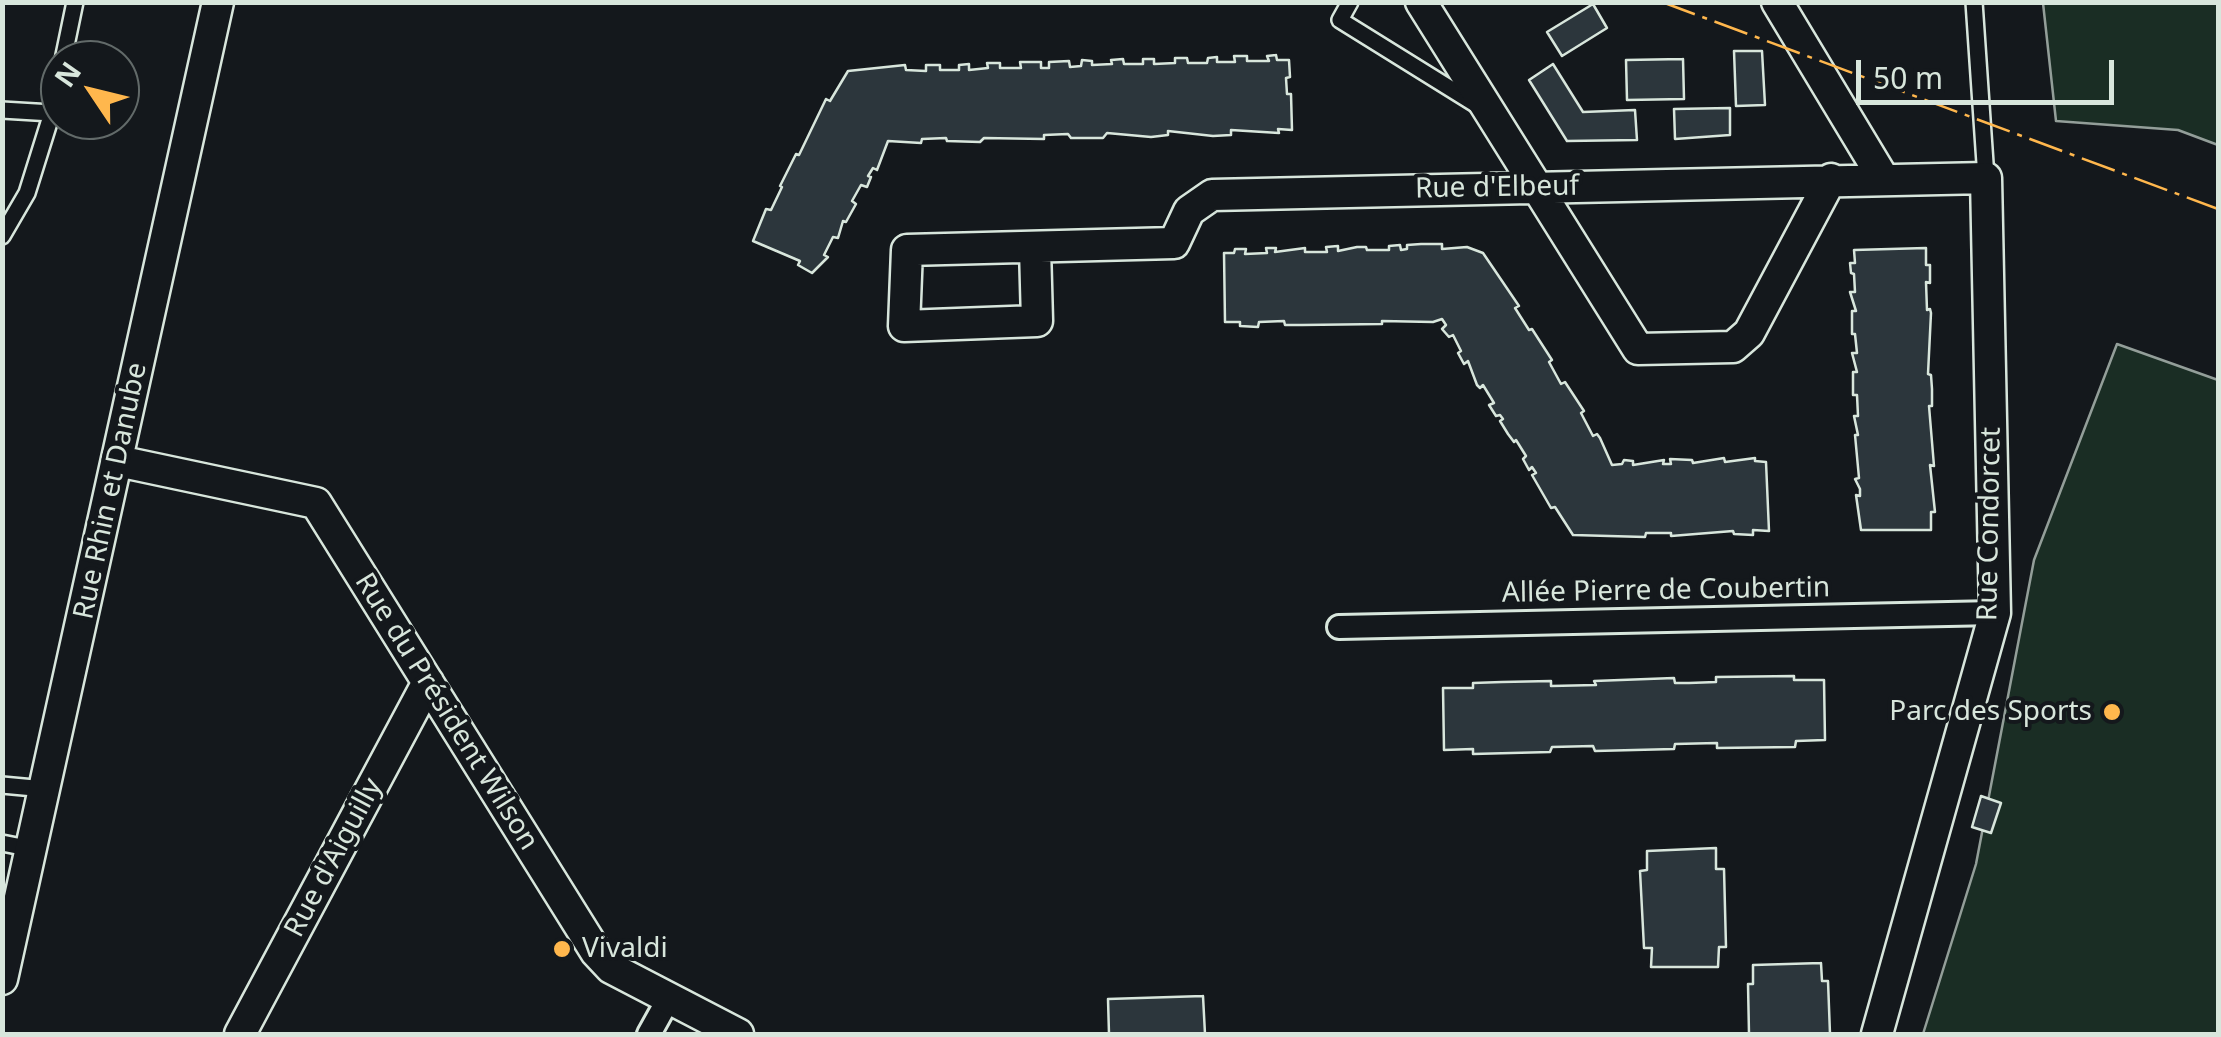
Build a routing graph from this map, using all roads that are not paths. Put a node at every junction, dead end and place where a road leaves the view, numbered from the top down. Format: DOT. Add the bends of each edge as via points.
graph roads {
  1 [pos="76,2"];
  2 [pos="218,2"];
  3 [pos="1350,2"];
  4 [pos="1421,2"];
  5 [pos="1777,2"];
  6 [pos="1974,2"];
  7 [pos="67,40"];
  8 [pos="2,110"];
  9 [pos="40,112"];
  10 [pos="1491,114"];
  11 [pos="43,140"];
  12 [pos="1883,178"];
  13 [pos="1986,178"];
  14 [pos="1831,179"];
  15 [pos="1536,187"];
  16 [pos="2,236"];
  17 [pos="1035,248"];
  18 [pos="118,461"];
  19 [pos="1994,614"];
  20 [pos="1339,627"];
  21 [pos="428,682"];
  22 [pos="2,785"];
  23 [pos="46,789"];
  24 [pos="17,846"];
  25 [pos="2,980"];
  26 [pos="669,998"];
  27 [pos="240,1034"];
  28 [pos="649,1034"];
  29 [pos="738,1034"];
  30 [pos="1877,1034"];
  1 -- 7 [label="lane"];
  2 -- 18 [label="street, Rue Rhin et Danube"];
  3 -- 10 [label="lane" via="1340,20"];
  4 -- 10 [label="street"];
  5 -- 12 [label="street"];
  6 -- 13 [label="lane"];
  8 -- 9 [label="lane"];
  10 -- 15 [label="street"];
  11 -- 16 [label="lane" via="26,193"];
  12 -- 13 [label="street, Rue d'Elbeuf"];
  12 -- 14 [label="street, Rue d'Elbeuf"];
  13 -- 19 [label="street, Rue Condorcet"];
  14 -- 15 [label="street, Rue d'Elbeuf"];
  14 -- 15 [label="street" via="1750,333 1733,347 1638,349"];
  15 -- 17 [label="street, Rue d'Elbeuf" via="1212,194 1189,211 1174,243"];
  17 -- 17 [label="street" via="1037,320 904,326 908,250"];
  18 -- 21 [label="street, Rue du Président Wilson" via="316,503"];
  18 -- 23 [label="street, Rue Rhin et Danube"];
  19 -- 20 [label="street, Allée Pierre de Coubertin"];
  19 -- 30 [label="street, Rue Condorcet"];
  21 -- 26 [label="street, Rue du Président Wilson" via="596,952 612,968"];
  21 -- 27 [label="street, Rue d'Aiguilly"];
  22 -- 23 [label="lane"];
  23 -- 24 [label="street, Rue Rhin et Danube"];
  24 -- 25 [label="street, Rue Rhin et Danube"];
  26 -- 28 [label="street"];
  26 -- 29 [label="street, Rue du Président Wilson"];
}
